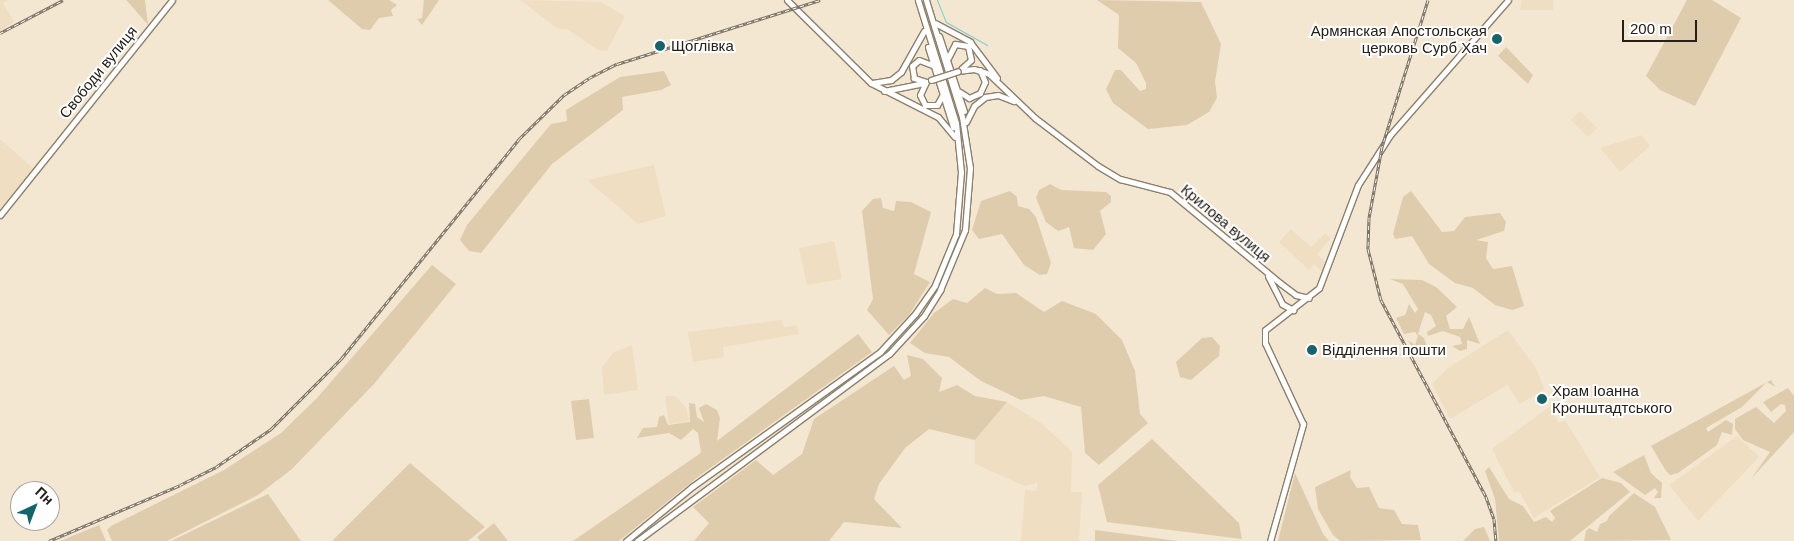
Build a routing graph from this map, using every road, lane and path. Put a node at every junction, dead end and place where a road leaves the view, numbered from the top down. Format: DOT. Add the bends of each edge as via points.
graph roads {
  1 [pos="172,0"];
  2 [pos="787,0"];
  3 [pos="918,0"];
  4 [pos="926,0"];
  5 [pos="1508,0"];
  6 [pos="922,14"];
  7 [pos="933,21"];
  8 [pos="924,31"];
  9 [pos="948,58"];
  10 [pos="933,65"];
  11 [pos="980,70"];
  12 [pos="958,71"];
  13 [pos="928,81"];
  14 [pos="871,83"];
  15 [pos="1003,87"];
  16 [pos="884,92"];
  17 [pos="960,92"];
  18 [pos="942,95"];
  19 [pos="1017,102"];
  20 [pos="966,122"];
  21 [pos="967,136"];
  22 [pos="955,137"];
  23 [pos="958,144"];
  24 [pos="0,215"];
  25 [pos="1266,273"];
  26 [pos="1280,283"];
  27 [pos="1274,288"];
  28 [pos="1296,295"];
  29 [pos="1309,298"];
  30 [pos="1282,304"];
  31 [pos="1295,308"];
  32 [pos="1278,319"];
  33 [pos="802,410"];
  34 [pos="806,416"];
  35 [pos="626,541"];
  36 [pos="637,541"];
  37 [pos="1270,541"];
  1 -- 24 [label="main road, Свободи вулиця"];
  2 -- 14 [label="main road"];
  3 -- 6 [label="main road"];
  4 -- 7 [label="main road"];
  5 -- 29 [label="main road" via="1390,135 1358,185 1319,288"];
  6 -- 8 [label="main road"];
  6 -- 23 [label="main road" via="956,123"];
  7 -- 9 [label="main road"];
  7 -- 15 [label="main road" via="973,45"];
  7 -- 21 [label="main road"];
  8 -- 10 [label="main road"];
  8 -- 14 [label="main road" via="897,77 884,83"];
  9 -- 12 [label="main road" via="952,46 959,43 971,49 971,60"];
  9 -- 17 [label="main road"];
  10 -- 13 [label="main road" via="923,59 912,66 914,78"];
  10 -- 18 [label="main road"];
  11 -- 12 [label="main road"];
  11 -- 15 [label="main road"];
  11 -- 17 [label="main road" via="985,82 980,93 969,98"];
  12 -- 13 [label="main road, bridge"];
  13 -- 16 [label="main road"];
  13 -- 18 [label="main road" via="920,95 925,105 937,105"];
  14 -- 16 [label="main road"];
  15 -- 19 [label="main road"];
  16 -- 22 [label="main road" via="938,117"];
  17 -- 20 [label="main road"];
  18 -- 22 [label="main road"];
  19 -- 20 [label="main road" via="998,95 985,97 974,106"];
  19 -- 25 [label="main road, Крилова вулиця" via="1110,175 1170,192"];
  20 -- 21 [label="main road"];
  21 -- 34 [label="main road" via="970,168 967,220 958,251 937,296 901,344"];
  22 -- 23 [label="main road"];
  23 -- 33 [label="main road" via="961,184 958,223 931,291 888,345"];
  25 -- 26 [label="main road, Крилова вулиця"];
  25 -- 27 [label="main road"];
  26 -- 27 [label="main road"];
  26 -- 28 [label="main road, Крилова вулиця"];
  27 -- 30 [label="main road"];
  28 -- 29 [label="main road"];
  28 -- 31 [label="main road"];
  29 -- 31 [label="main road"];
  30 -- 31 [label="main road"];
  30 -- 32 [label="main road"];
  31 -- 32 [label="main road"];
  32 -- 37 [label="main road" via="1265,330 1263,337 1303,424"];
  33 -- 34 [label="main road"];
  33 -- 35 [label="main road" via="694,486"];
  34 -- 36 [label="main road"];
}
